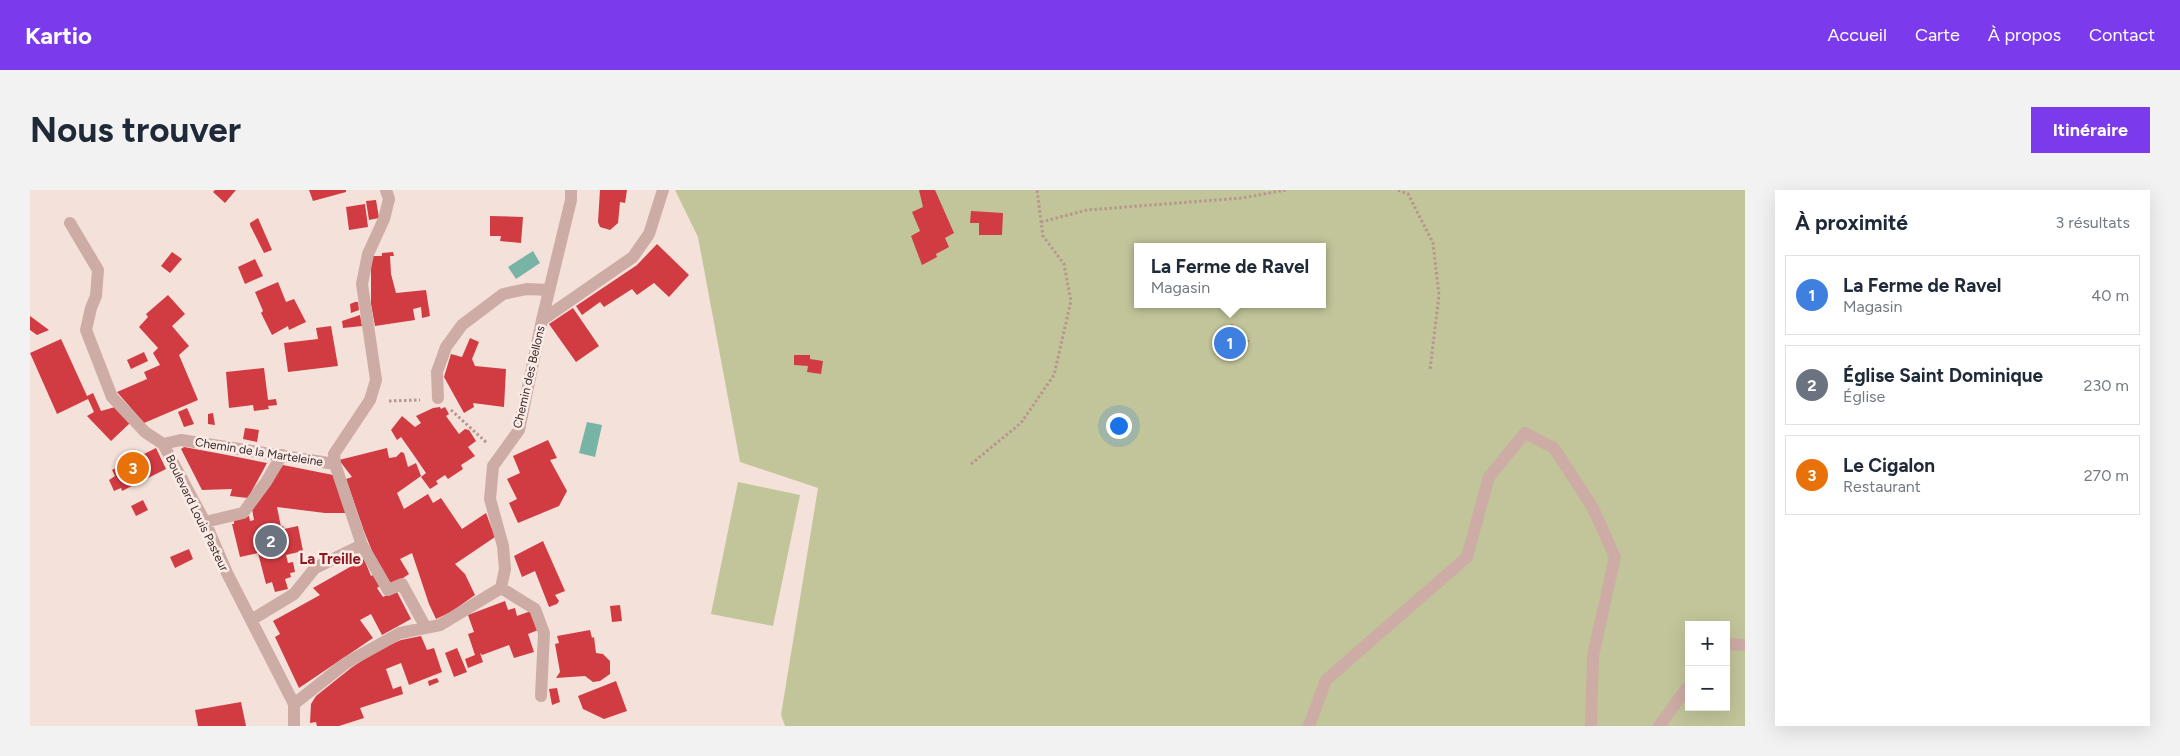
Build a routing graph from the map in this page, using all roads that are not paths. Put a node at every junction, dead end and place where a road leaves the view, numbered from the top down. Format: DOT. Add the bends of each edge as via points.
graph roads {
  1 [pos="386,190"];
  2 [pos="571,190"];
  3 [pos="663,190"];
  4 [pos="70,223"];
  5 [pos="549,290"];
  6 [pos="542,320"];
  7 [pos="438,398"];
  8 [pos="163,444"];
  9 [pos="282,455"];
  10 [pos="335,464"];
  11 [pos="205,522"];
  12 [pos="362,545"];
  13 [pos="501,588"];
  14 [pos="251,620"];
  15 [pos="426,628"];
  16 [pos="1730,644"];
  17 [pos="1745,645"];
  18 [pos="1685,690"];
  19 [pos="541,696"];
  20 [pos="294,704"];
  21 [pos="294,726"];
  22 [pos="1309,726"];
  23 [pos="1591,726"];
  24 [pos="1659,726"];
  1 -- 10 [label="street, Chemin de la Marteleine" via="389,199 368,254 362,284 376,380 370,400 334,454"];
  2 -- 5 [label="street, Chemin des Bellons"];
  3 -- 6 [label="street" via="649,234 633,257"];
  4 -- 8 [label="street, Boulevard Louis Pasteur" via="98,270 96,296 86,330 112,397 145,432"];
  5 -- 6 [label="street, Chemin des Bellons"];
  5 -- 7 [label="street" via="527,289 503,294 462,325 446,347 437,372"];
  6 -- 13 [label="street, Chemin des Bellons" via="519,430 494,466 490,499 503,546 505,569"];
  8 -- 9 [label="street, Chemin de la Marteleine" via="181,440"];
  8 -- 11 [label="street, Boulevard Louis Pasteur"];
  9 -- 10 [label="street, Chemin de la Marteleine"];
  9 -- 11 [label="street" via="243,514"];
  10 -- 12 [label="street"];
  11 -- 14 [label="street, Boulevard Louis Pasteur"];
  12 -- 14 [label="street" via="315,568 294,594"];
  12 -- 15 [label="street" via="388,590 402,584"];
  13 -- 15 [label="street" via="440,625"];
  13 -- 19 [label="street" via="535,609 544,633"];
  14 -- 20 [label="street, Boulevard Louis Pasteur"];
  15 -- 20 [label="street" via="400,633 346,663"];
  16 -- 17 [label="street"];
  18 -- 24 [label="street"];
  20 -- 21 [label="street"];
  22 -- 23 [label="street" via="1326,680 1467,557 1489,477 1525,433 1554,448 1593,508 1615,557 1593,656"];
}
